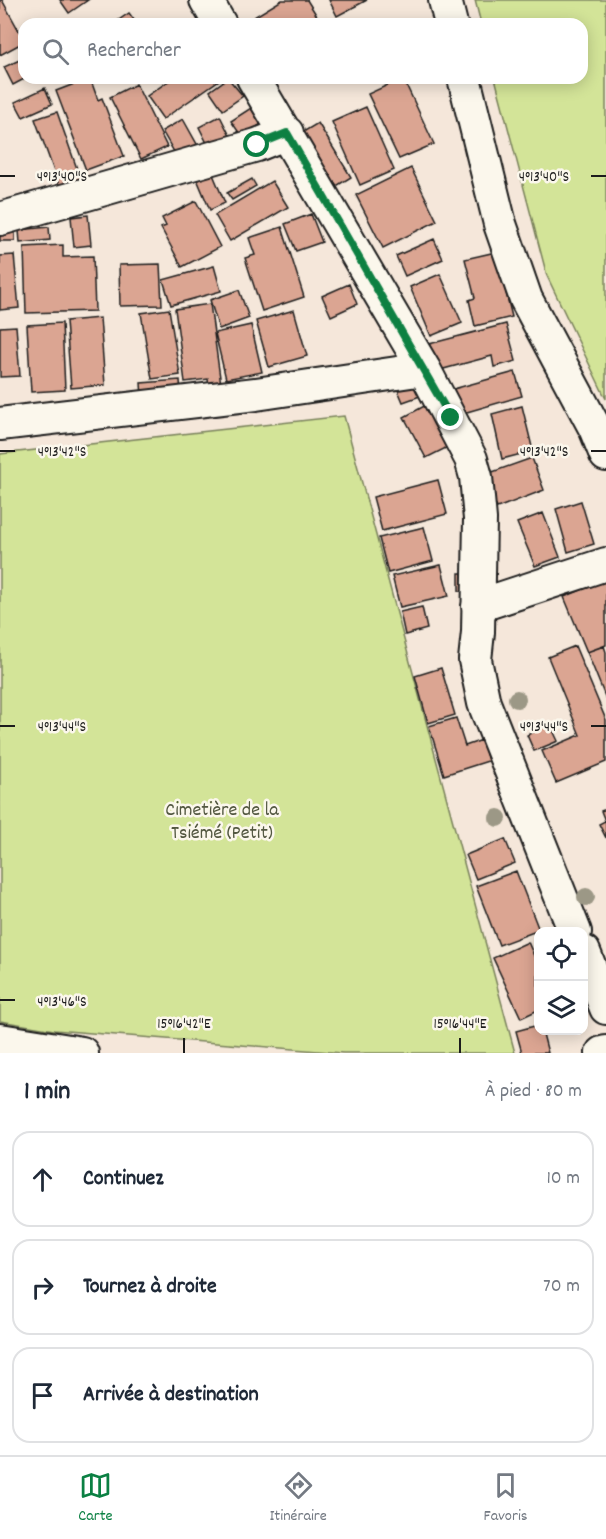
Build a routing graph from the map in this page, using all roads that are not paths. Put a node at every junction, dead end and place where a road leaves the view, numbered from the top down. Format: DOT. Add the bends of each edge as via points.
graph roads {
  1 [pos="206,0"];
  2 [pos="446,0"];
  3 [pos="216,18"];
  4 [pos="450,18"];
  5 [pos="257,84"];
  6 [pos="465,84"];
  7 [pos="287,133"];
  8 [pos="0,219"];
  9 [pos="424,369"];
  10 [pos="0,424"];
  11 [pos="606,455"];
  12 [pos="606,564"];
  13 [pos="478,606"];
  14 [pos="573,927"];
  15 [pos="588,962"];
  16 [pos="606,1008"];
  17 [pos="0,1040"];
  18 [pos="82,1053"];
  1 -- 3 [label="street"];
  2 -- 4 [label="street"];
  5 -- 7 [label="street"];
  6 -- 11 [label="street" via="500,224 526,299"];
  7 -- 8 [label="street"];
  7 -- 9 [label="street"];
  9 -- 10 [label="street" via="256,394"];
  9 -- 13 [label="street" via="467,448 476,477 480,519"];
  12 -- 13 [label="street"];
  13 -- 14 [label="street" via="475,660 484,703"];
  15 -- 16 [label="street"];
  17 -- 18 [label="street"];
}
